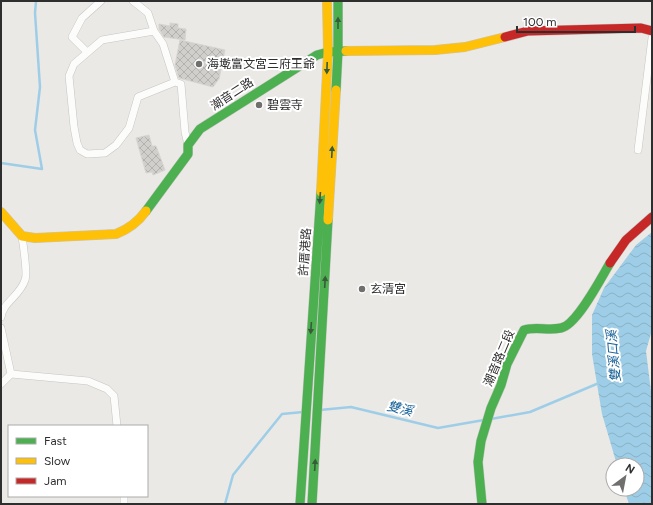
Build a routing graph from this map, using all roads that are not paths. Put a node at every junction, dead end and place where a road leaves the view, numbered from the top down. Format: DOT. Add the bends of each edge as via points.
graph roads {
  1 [pos="101,1"];
  2 [pos="133,1"];
  3 [pos="327,1"];
  4 [pos="338,1"];
  5 [pos="652,30"];
  6 [pos="154,31"];
  7 [pos="652,38"];
  8 [pos="338,51"];
  9 [pos="87,52"];
  10 [pos="328,52"];
  11 [pos="175,82"];
  12 [pos="188,145"];
  13 [pos="638,150"];
  14 [pos="1,212"];
  15 [pos="652,217"];
  16 [pos="22,236"];
  17 [pos="1,317"];
  18 [pos="1,328"];
  19 [pos="11,374"];
  20 [pos="1,384"];
  21 [pos="117,425"];
  22 [pos="300,504"];
  23 [pos="312,504"];
  24 [pos="482,504"];
  1 -- 9 [label="street" via="82,18 72,37"];
  2 -- 6 [label="street" via="148,13"];
  3 -- 10 [label="street, 許厝港路"];
  8 -- 4 [label="street, 許厝港路, one-way"];
  5 -- 8 [label="street, 潮音二路" via="641,28 528,31 465,46 435,50"];
  6 -- 9 [label="street" via="102,40"];
  6 -- 11 [label="street" via="164,44"];
  7 -- 13 [label="street"];
  8 -- 10 [label="street, 潮音二路"];
  23 -- 8 [label="street, 許厝港路, one-way"];
  9 -- 11 [label="street" via="74,64 69,76 77,143 80,150 87,154 105,153 116,145 129,128 138,97"];
  10 -- 12 [label="street, 潮音二路" via="317,55 200,129"];
  10 -- 22 [label="street, 許厝港路, one-way" via="324,149"];
  11 -- 12 [label="street" via="180,84"];
  12 -- 16 [label="street, 潮音二路" via="188,154 140,219 128,230 116,234 35,238"];
  14 -- 16 [label="street"];
  15 -- 24 [label="street, 潮音路二段" via="623,243 588,302 565,327 543,330 531,327 524,330 507,364 490,408 481,441 478,462"];
  16 -- 17 [label="street" via="26,279 19,292 4,308"];
  18 -- 19 [label="street"];
  19 -- 20 [label="street"];
  19 -- 21 [label="street" via="88,381 107,389 114,396"];
}
